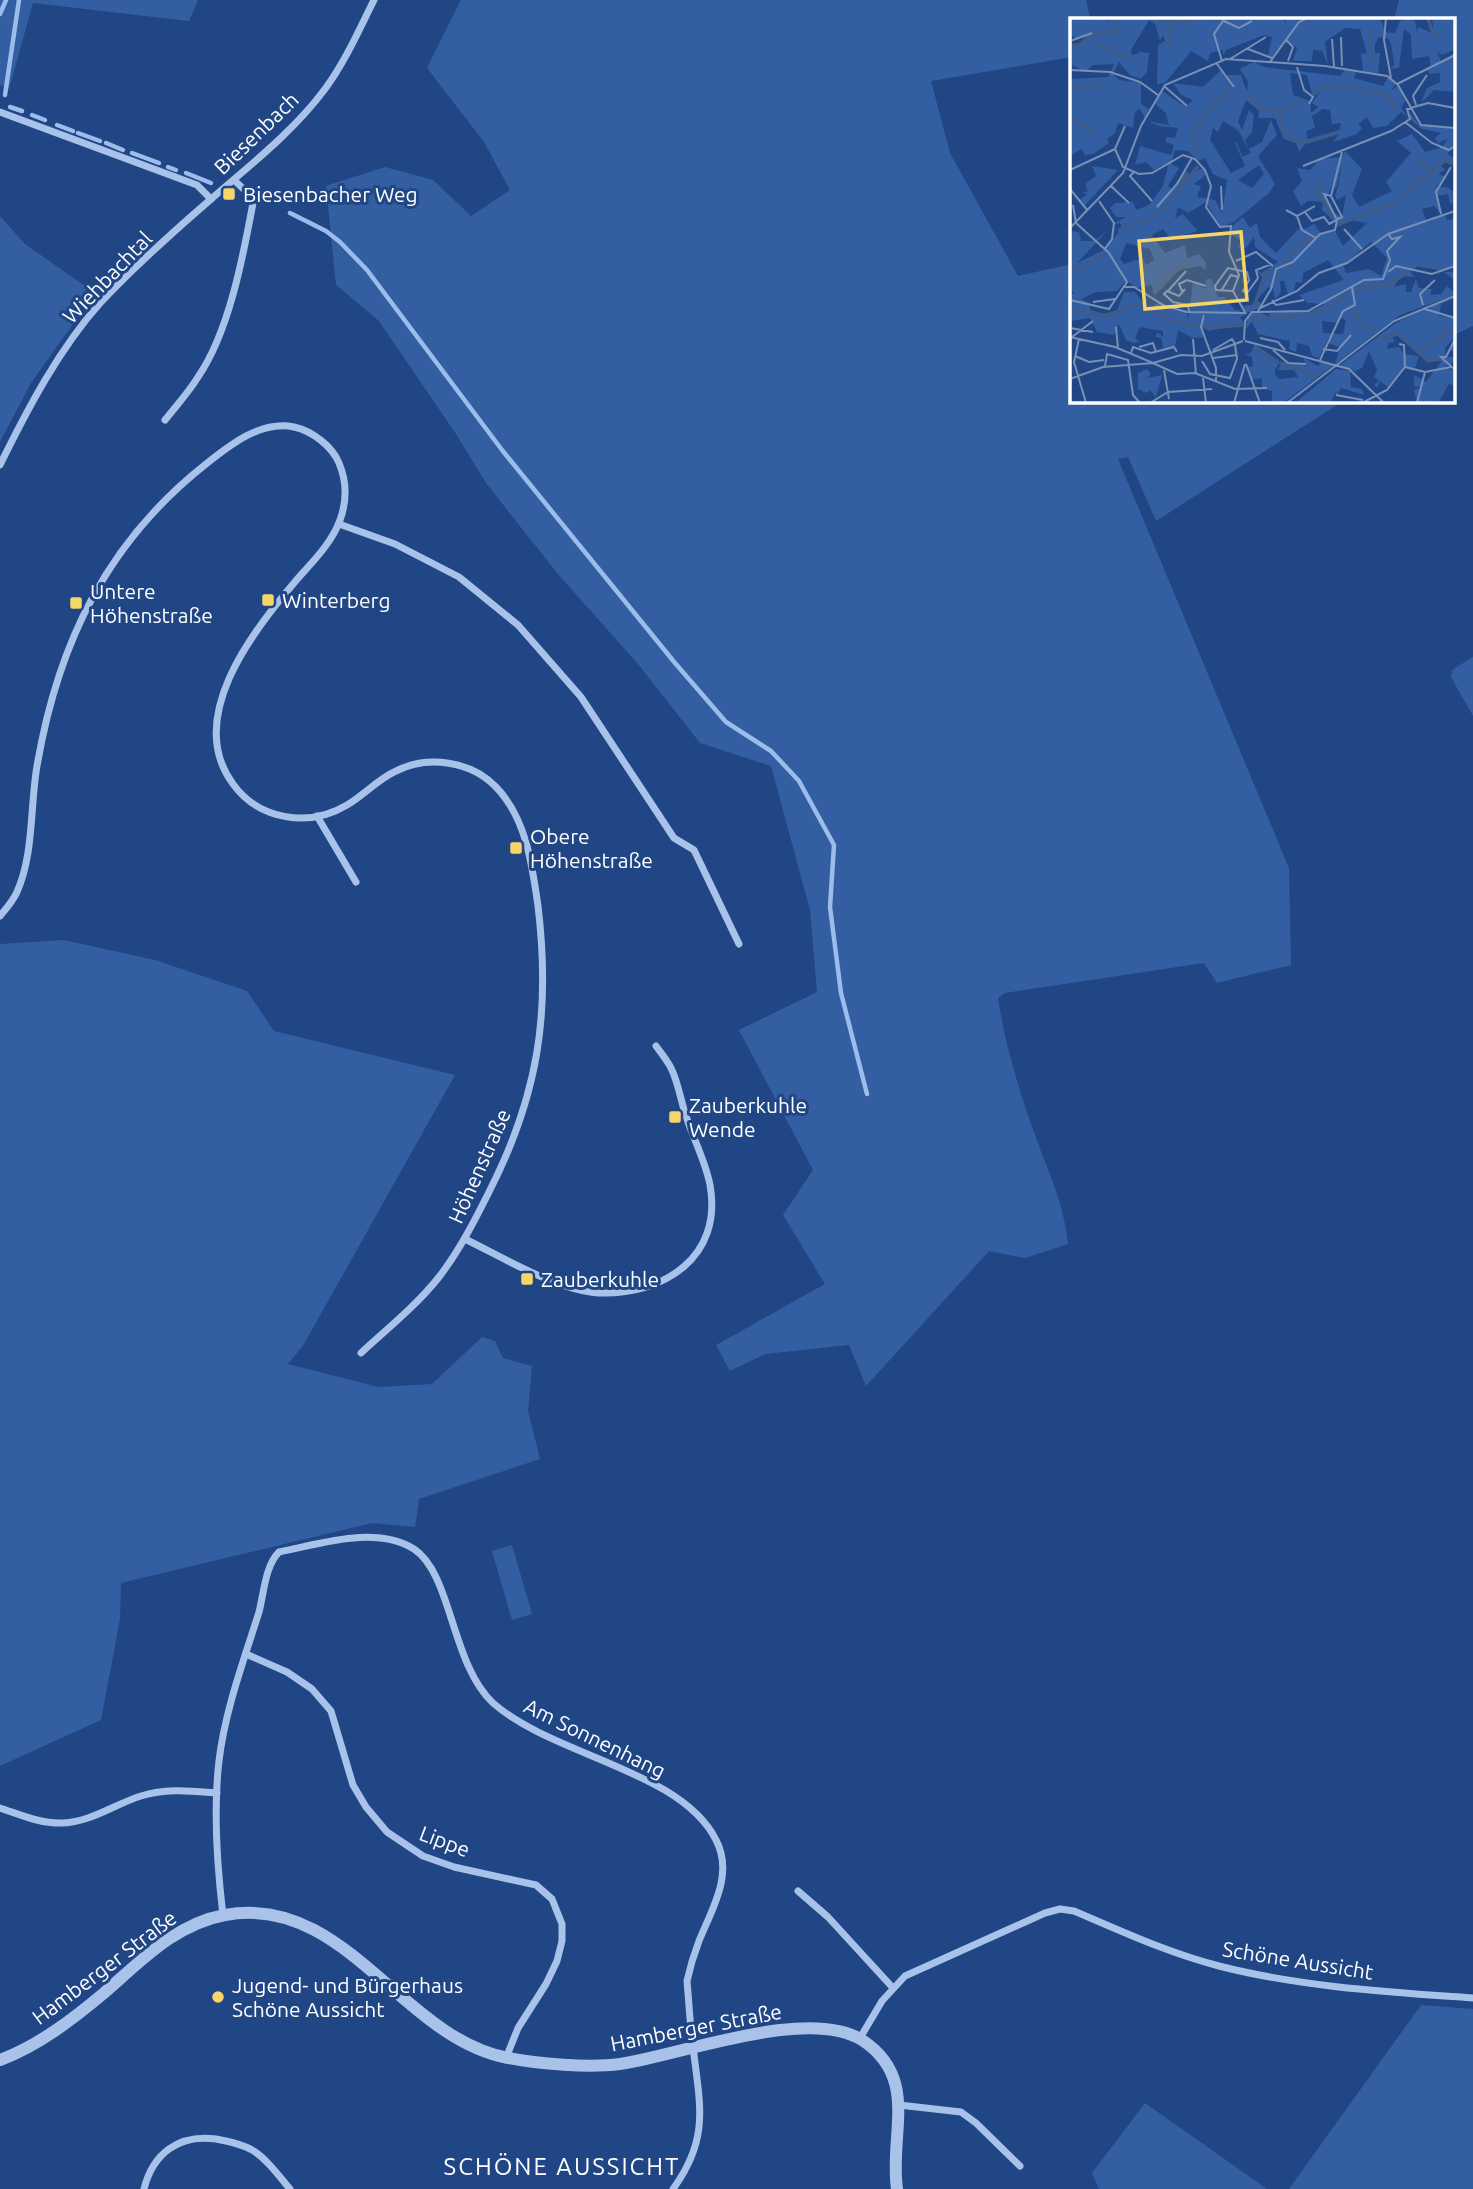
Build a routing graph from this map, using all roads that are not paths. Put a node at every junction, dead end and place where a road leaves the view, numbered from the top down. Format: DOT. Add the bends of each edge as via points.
graph roads {
  1 [pos="374,0"];
  2 [pos="0,112"];
  3 [pos="234,180"];
  4 [pos="212,199"];
  5 [pos="165,420"];
  6 [pos="0,465"];
  7 [pos="339,524"];
  8 [pos="317,816"];
  9 [pos="356,882"];
  10 [pos="0,916"];
  11 [pos="739,944"];
  12 [pos="656,1046"];
  13 [pos="465,1239"];
  14 [pos="361,1353"];
  15 [pos="246,1654"];
  16 [pos="217,1793"];
  17 [pos="0,1808"];
  18 [pos="798,1891"];
  19 [pos="223,1915"];
  20 [pos="893,1988"];
  21 [pos="1473,1998"];
  22 [pos="860,2038"];
  23 [pos="693,2049"];
  24 [pos="506,2058"];
  25 [pos="0,2060"];
  26 [pos="899,2105"];
  27 [pos="1020,2166"];
  28 [pos="144,2189"];
  29 [pos="290,2189"];
  30 [pos="673,2189"];
  31 [pos="897,2189"];
  1 -- 3 [label="street, Biesenbach" via="324,90"];
  2 -- 4 [label="street, Biesenbach" via="197,185"];
  3 -- 4 [label="street, Biesenbach"];
  3 -- 5 [label="street" via="253,204 237,281 199,377"];
  4 -- 6 [label="street, Wiehbachtal" via="121,282 79,329"];
  7 -- 8 [label="street, Höhenstraße" via="236,665 216,720 216,746 223,770 236,790 274,815 295,819"];
  7 -- 10 [label="street, Höhenstraße" via="346,497 336,455 320,439 297,427 278,426 232,444 164,498 138,528 86,607 57,676 36,769 25,867 16,895"];
  7 -- 11 [label="street" via="395,544 459,578 518,625 581,697 674,838 694,850"];
  8 -- 9 [label="street"];
  8 -- 13 [label="street, Höhenstraße" via="346,805 395,771 418,763 442,762 465,766 492,783 514,808 526,842 543,948 536,1059 509,1152"];
  12 -- 13 [label="street" via="671,1069 710,1184 712,1211 707,1234 690,1262 669,1279 638,1290 596,1293 531,1272"];
  13 -- 14 [label="street, Höhenstraße" via="436,1282"];
  15 -- 16 [label="street, Am Sonnenhang" via="229,1709"];
  15 -- 23 [label="street, Am Sonnenhang" via="272,1559 279,1552 362,1537 385,1539 424,1557 467,1667 490,1700 531,1729 685,1802 717,1841 723,1861 722,1884 687,1982"];
  15 -- 24 [label="street, Lippe" via="287,1672 312,1689 331,1711 353,1784 387,1832 423,1856 536,1885 552,1899 562,1924 557,1961"];
  16 -- 17 [label="street" via="157,1792 79,1822 31,1818"];
  16 -- 19 [label="street, Am Sonnenhang"];
  18 -- 20 [label="street"];
  19 -- 24 [label="street, Hamberger Straße" via="266,1915 308,1927 360,1961 433,2023 477,2048"];
  19 -- 25 [label="street, Hamberger Straße" via="169,1938 61,2026"];
  20 -- 21 [label="street, Schöne Aussicht" via="905,1976 1060,1909 1171,1952 1250,1973"];
  20 -- 22 [label="street, Schöne Aussicht"];
  22 -- 23 [label="street, Hamberger Straße" via="810,2027 759,2032"];
  22 -- 26 [label="street, Hamberger Straße" via="892,2072"];
  23 -- 24 [label="street, Hamberger Straße" via="617,2064"];
  23 -- 30 [label="street" via="701,2114 697,2143"];
  26 -- 27 [label="street" via="961,2112"];
  26 -- 31 [label="street, Hamberger Straße"];
  28 -- 29 [label="street" via="163,2152 179,2142 202,2137 252,2150"];
}
